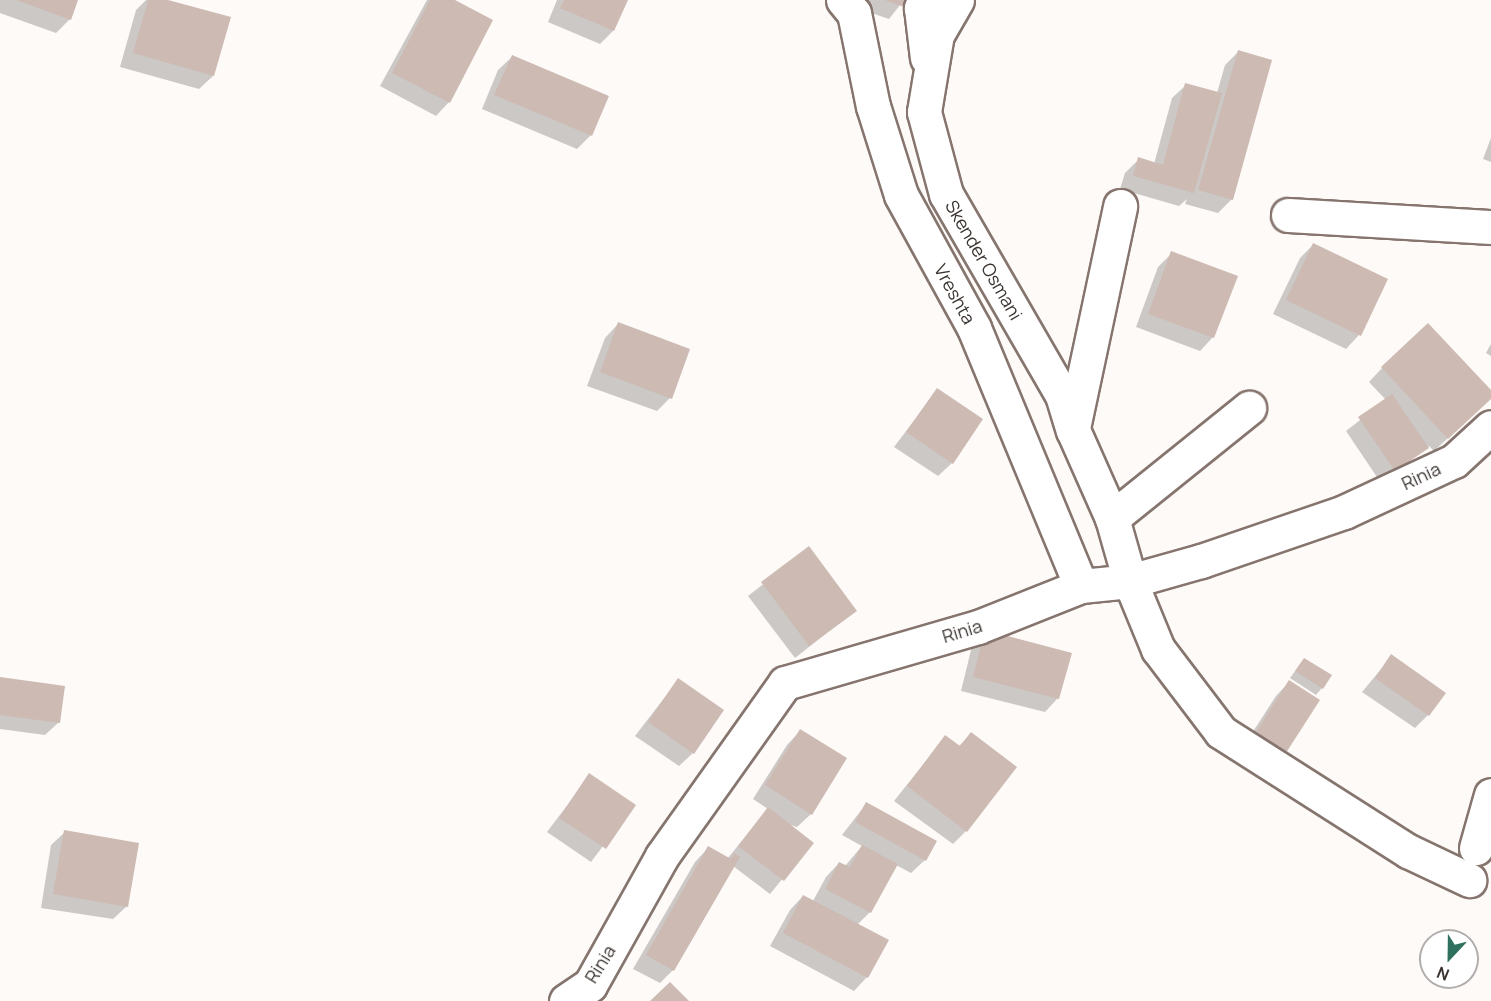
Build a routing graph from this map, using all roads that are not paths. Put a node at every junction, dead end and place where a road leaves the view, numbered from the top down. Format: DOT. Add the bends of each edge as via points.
graph roads {
  1 [pos="843,0"];
  2 [pos="924,0"];
  3 [pos="957,0"];
  4 [pos="930,80"];
  5 [pos="1120,206"];
  6 [pos="1288,215"];
  7 [pos="1491,227"];
  8 [pos="1249,408"];
  9 [pos="1491,427"];
  10 [pos="1072,429"];
  11 [pos="1112,518"];
  12 [pos="1130,581"];
  13 [pos="1081,586"];
  14 [pos="1491,795"];
  15 [pos="1476,848"];
  16 [pos="1469,880"];
  17 [pos="566,1001"];
  1 -- 13 [label="street, Vreshta" via="854,13 873,106 901,195 974,328"];
  2 -- 4 [label="street, Skender Osmani" via="921,8"];
  3 -- 4 [label="street, Skender Osmani" via="937,34"];
  4 -- 10 [label="street, Skender Osmani" via="924,112 946,194 1062,395"];
  5 -- 10 [label="street"];
  6 -- 7 [label="street"];
  8 -- 11 [label="street"];
  9 -- 12 [label="street, Rinia" via="1454,461 1344,512"];
  10 -- 11 [label="street, Skender Osmani"];
  11 -- 12 [label="street, Skender Osmani"];
  12 -- 13 [label="street, Rinia"];
  12 -- 16 [label="street, Skender Osmani" via="1158,649 1221,732 1408,851"];
  13 -- 17 [label="street, Rinia" via="978,627 785,683 662,856 590,985"];
  14 -- 15 [label="street"];
}
